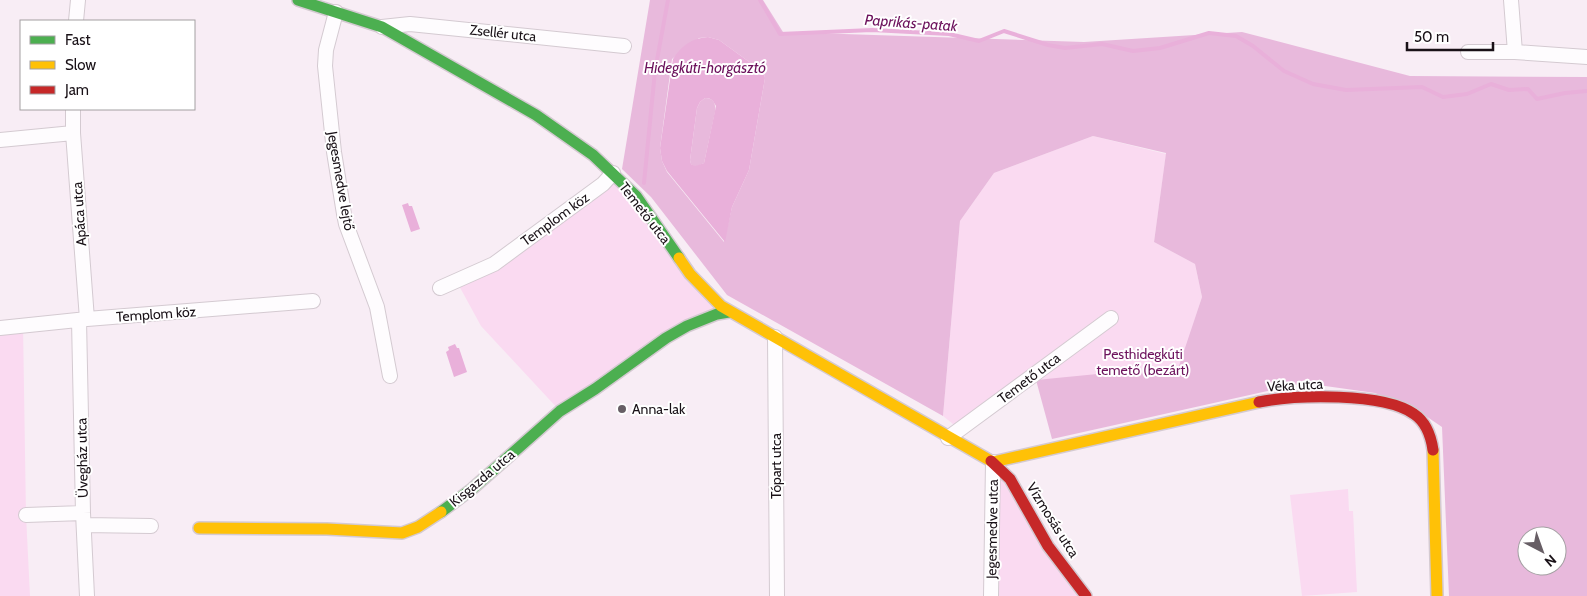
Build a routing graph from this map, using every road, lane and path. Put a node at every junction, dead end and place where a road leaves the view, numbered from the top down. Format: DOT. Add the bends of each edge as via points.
graph roads {
  1 [pos="78,0"];
  2 [pos="298,0"];
  3 [pos="1511,0"];
  4 [pos="336,12"];
  5 [pos="76,20"];
  6 [pos="382,27"];
  7 [pos="624,46"];
  8 [pos="1468,52"];
  9 [pos="1515,52"];
  10 [pos="1587,57"];
  11 [pos="73,110"];
  12 [pos="73,133"];
  13 [pos="0,140"];
  14 [pos="613,173"];
  15 [pos="440,288"];
  16 [pos="313,301"];
  17 [pos="729,312"];
  18 [pos="1111,318"];
  19 [pos="83,319"];
  20 [pos="0,328"];
  21 [pos="775,337"];
  22 [pos="390,376"];
  23 [pos="948,438"];
  24 [pos="993,462"];
  25 [pos="26,515"];
  26 [pos="83,519"];
  27 [pos="151,526"];
  28 [pos="199,528"];
  29 [pos="87,596"];
  30 [pos="777,596"];
  31 [pos="992,596"];
  32 [pos="1086,596"];
  33 [pos="1437,596"];
  1 -- 5 [label="street"];
  2 -- 4 [label="street, Temető utca"];
  3 -- 9 [label="street"];
  4 -- 6 [label="street, Temető utca"];
  4 -- 22 [label="street, Jegesmedve lejtő" via="325,66 340,188 346,224 381,322"];
  6 -- 7 [label="street, Zsellér utca" via="410,24"];
  6 -- 14 [label="street, Temető utca" via="536,115"];
  8 -- 9 [label="street"];
  9 -- 10 [label="street"];
  11 -- 12 [label="street, Apáca utca"];
  12 -- 13 [label="street"];
  12 -- 19 [label="street, Apáca utca"];
  14 -- 15 [label="street, Templom köz" via="603,184 494,264"];
  14 -- 17 [label="street, Temető utca" via="636,196 690,274"];
  16 -- 19 [label="street, Templom köz"];
  17 -- 21 [label="street, Temető utca"];
  17 -- 28 [label="street, Kisgazda utca" via="687,326 666,338 560,411 472,489 418,527 402,533"];
  18 -- 23 [label="street, Temető utca"];
  19 -- 20 [label="street, Templom köz"];
  19 -- 26 [label="street, Üvegház utca"];
  21 -- 23 [label="street, Temető utca"];
  21 -- 30 [label="street, Tópart utca"];
  23 -- 24 [label="street, Temető utca"];
  24 -- 31 [label="street, Jegesmedve utca"];
  24 -- 32 [label="street, Vízmosás utca" via="1010,479 1048,546"];
  24 -- 33 [label="street, Véka utca" via="1264,401 1366,399 1397,406 1424,422 1434,444"];
  25 -- 26 [label="street"];
  26 -- 27 [label="street"];
  26 -- 29 [label="street, Üvegház utca"];
}
